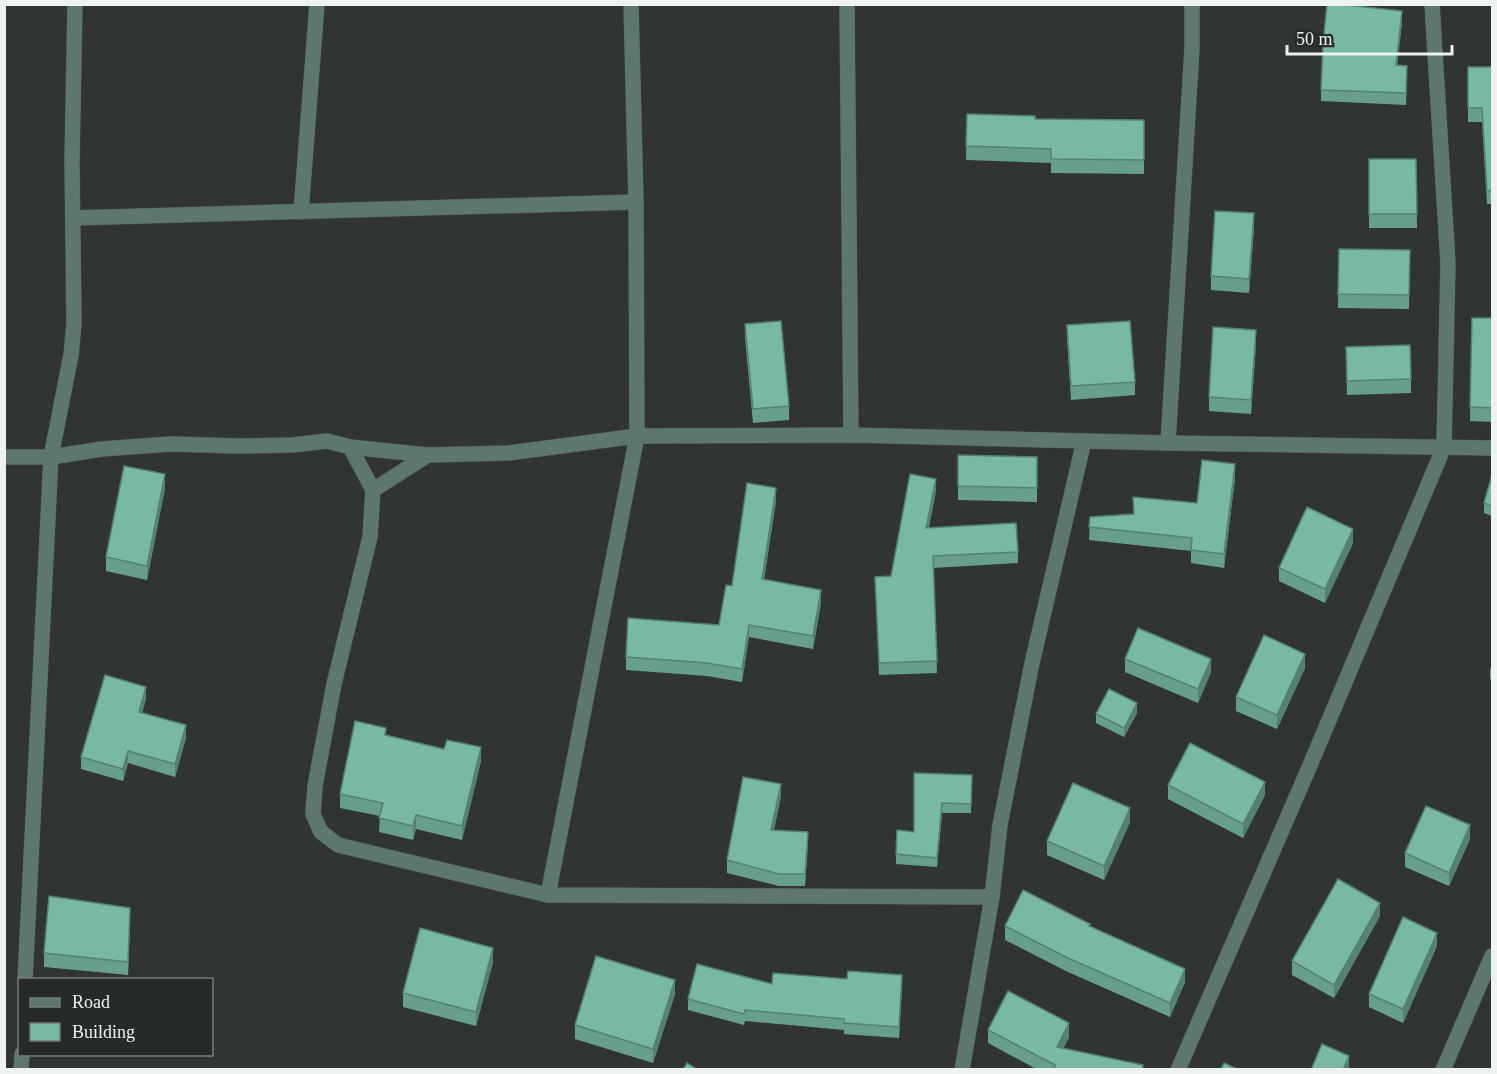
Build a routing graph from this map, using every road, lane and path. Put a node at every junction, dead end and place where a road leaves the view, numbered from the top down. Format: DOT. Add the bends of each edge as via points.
graph roads {
  1 [pos="75,4"];
  2 [pos="317,4"];
  3 [pos="631,4"];
  4 [pos="847,4"];
  5 [pos="1192,4"];
  6 [pos="1432,4"];
  7 [pos="636,202"];
  8 [pos="301,212"];
  9 [pos="73,218"];
  10 [pos="851,435"];
  11 [pos="637,436"];
  12 [pos="1084,441"];
  13 [pos="1168,443"];
  14 [pos="350,447"];
  15 [pos="1444,447"];
  16 [pos="1492,448"];
  17 [pos="428,455"];
  18 [pos="4,457"];
  19 [pos="51,457"];
  20 [pos="373,490"];
  21 [pos="548,895"];
  22 [pos="992,897"];
  23 [pos="1492,956"];
  24 [pos="25,978"];
  25 [pos="962,1070"];
  26 [pos="1178,1070"];
  27 [pos="1443,1070"];
  1 -- 9 [label="street"];
  2 -- 8 [label="street"];
  3 -- 7 [label="street"];
  4 -- 10 [label="street"];
  5 -- 13 [label="street"];
  6 -- 15 [label="street" via="1448,263"];
  7 -- 8 [label="street"];
  7 -- 11 [label="street"];
  8 -- 9 [label="street"];
  9 -- 19 [label="street" via="74,324"];
  10 -- 11 [label="street"];
  10 -- 12 [label="street"];
  11 -- 17 [label="street" via="508,453"];
  11 -- 21 [label="street"];
  12 -- 13 [label="street"];
  12 -- 22 [label="street" via="1032,663 1000,825"];
  13 -- 15 [label="street"];
  14 -- 17 [label="street"];
  14 -- 19 [label="street" via="327,441 293,445 171,444"];
  14 -- 20 [label="street"];
  15 -- 16 [label="street"];
  15 -- 26 [label="street"];
  17 -- 20 [label="street"];
  18 -- 19 [label="street"];
  19 -- 24 [label="street"];
  20 -- 21 [label="street" via="370,537 334,684 313,814 321,832 338,845"];
  21 -- 22 [label="street"];
  22 -- 25 [label="street"];
  23 -- 27 [label="street"];
}
